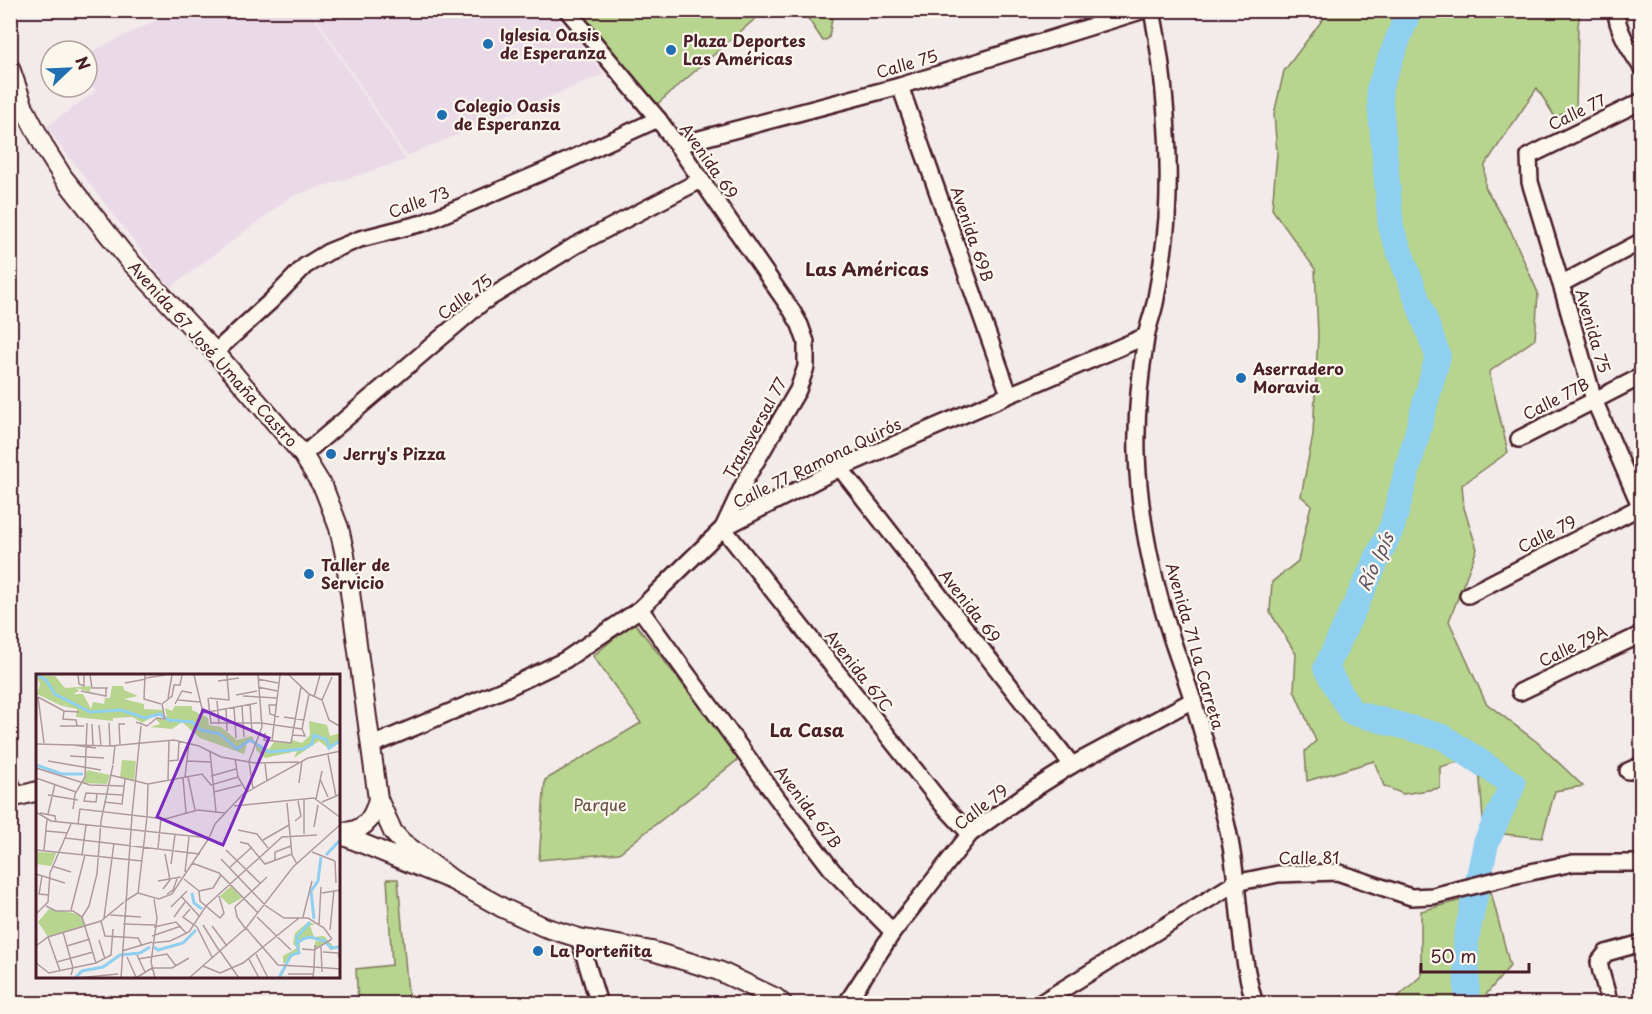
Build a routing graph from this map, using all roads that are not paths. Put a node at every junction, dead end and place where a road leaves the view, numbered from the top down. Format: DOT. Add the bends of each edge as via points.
graph roads {
  1 [pos="567,10"];
  2 [pos="1144,10"];
  3 [pos="1152,10"];
  4 [pos="1617,10"];
  5 [pos="10,68"];
  6 [pos="1641,68"];
  7 [pos="900,86"];
  8 [pos="1641,101"];
  9 [pos="658,119"];
  10 [pos="677,145"];
  11 [pos="1529,156"];
  12 [pos="701,180"];
  13 [pos="1641,241"];
  14 [pos="1562,284"];
  15 [pos="1146,336"];
  16 [pos="806,342"];
  17 [pos="215,352"];
  18 [pos="1641,376"];
  19 [pos="1009,394"];
  20 [pos="1594,400"];
  21 [pos="1519,439"];
  22 [pos="303,455"];
  23 [pos="840,468"];
  24 [pos="1641,507"];
  25 [pos="723,528"];
  26 [pos="1468,595"];
  27 [pos="640,609"];
  28 [pos="1641,634"];
  29 [pos="1520,692"];
  30 [pos="1193,700"];
  31 [pos="370,746"];
  32 [pos="1072,765"];
  33 [pos="36,791"];
  34 [pos="12,793"];
  35 [pos="378,799"];
  36 [pos="340,833"];
  37 [pos="340,833"];
  38 [pos="970,834"];
  39 [pos="1641,863"];
  40 [pos="454,881"];
  41 [pos="1235,883"];
  42 [pos="893,932"];
  43 [pos="579,938"];
  44 [pos="1641,943"];
  45 [pos="599,1004"];
  46 [pos="783,1004"];
  47 [pos="846,1004"];
  48 [pos="1039,1004"];
  49 [pos="1255,1004"];
  50 [pos="1611,1004"];
  1 -- 9 [label="street, Avenida 69"];
  2 -- 7 [label="street, Calle 75"];
  3 -- 15 [label="street, Avenida 71 La Carreta" via="1168,153 1167,219 1156,300"];
  4 -- 6 [label="street" via="1616,20"];
  5 -- 17 [label="main road, Avenida 67 José Umaña Castro" via="24,108 63,177 127,258"];
  7 -- 10 [label="street, Calle 75"];
  7 -- 19 [label="street, Avenida 69B"];
  8 -- 11 [label="street, Calle 77"];
  9 -- 10 [label="street, Avenida 69"];
  9 -- 17 [label="street, Calle 73" via="423,223 360,239 328,252 305,266"];
  10 -- 12 [label="street, Avenida 69"];
  11 -- 14 [label="street, Avenida 75" via="1530,182"];
  12 -- 16 [label="street, Avenida 69" via="792,311"];
  12 -- 22 [label="street, Calle 75" via="576,244 483,302"];
  13 -- 14 [label="street"];
  14 -- 20 [label="street, Avenida 75"];
  15 -- 19 [label="street, Calle 77 Ramona Quirós"];
  15 -- 30 [label="street, Avenida 71 La Carreta" via="1137,418 1140,498 1158,591"];
  16 -- 25 [label="street, Transversal 77" via="806,367 798,390 747,477"];
  17 -- 22 [label="main road, Avenida 67 José Umaña Castro"];
  18 -- 20 [label="street, Calle 77B"];
  19 -- 23 [label="street, Calle 77 Ramona Quirós"];
  20 -- 21 [label="street, Calle 77B"];
  20 -- 24 [label="street, Avenida 75"];
  22 -- 31 [label="main road, Avenida 67 José Umaña Castro" via="324,489 339,528"];
  23 -- 25 [label="street, Calle 77 Ramona Quirós"];
  23 -- 32 [label="street, Avenida 69"];
  24 -- 26 [label="street, Calle 79"];
  25 -- 27 [label="street, Calle 77 Ramona Quirós"];
  25 -- 38 [label="street, Avenida 67C"];
  27 -- 31 [label="street, Calle 77 Ramona Quirós" via="565,660"];
  27 -- 42 [label="street, Avenida 67B" via="833,871"];
  28 -- 29 [label="street, Calle 79A"];
  30 -- 32 [label="street, Calle 79"];
  30 -- 41 [label="street, Avenida 71 La Carreta" via="1226,821"];
  31 -- 35 [label="main road, Avenida 67 José Umaña Castro"];
  32 -- 38 [label="street, Calle 79"];
  33 -- 34 [label="main road"];
  35 -- 36 [label="main road" via="367,823"];
  35 -- 40 [label="main road, Avenida 67 José Umaña Castro" via="402,842"];
  37 -- 40 [label="main road"];
  38 -- 42 [label="street, Calle 79"];
  39 -- 41 [label="street, Calle 81" via="1573,863 1432,896 1410,897 1337,872 1278,874"];
  40 -- 43 [label="main road" via="544,927"];
  41 -- 48 [label="street, Calle 81"];
  41 -- 49 [label="street, Avenida 71 La Carreta" via="1248,981"];
  42 -- 47 [label="street, Calle 79"];
  43 -- 45 [label="street"];
  43 -- 46 [label="main road" via="652,951 719,971"];
  44 -- 50 [label="street" via="1606,953 1599,962"];
}
